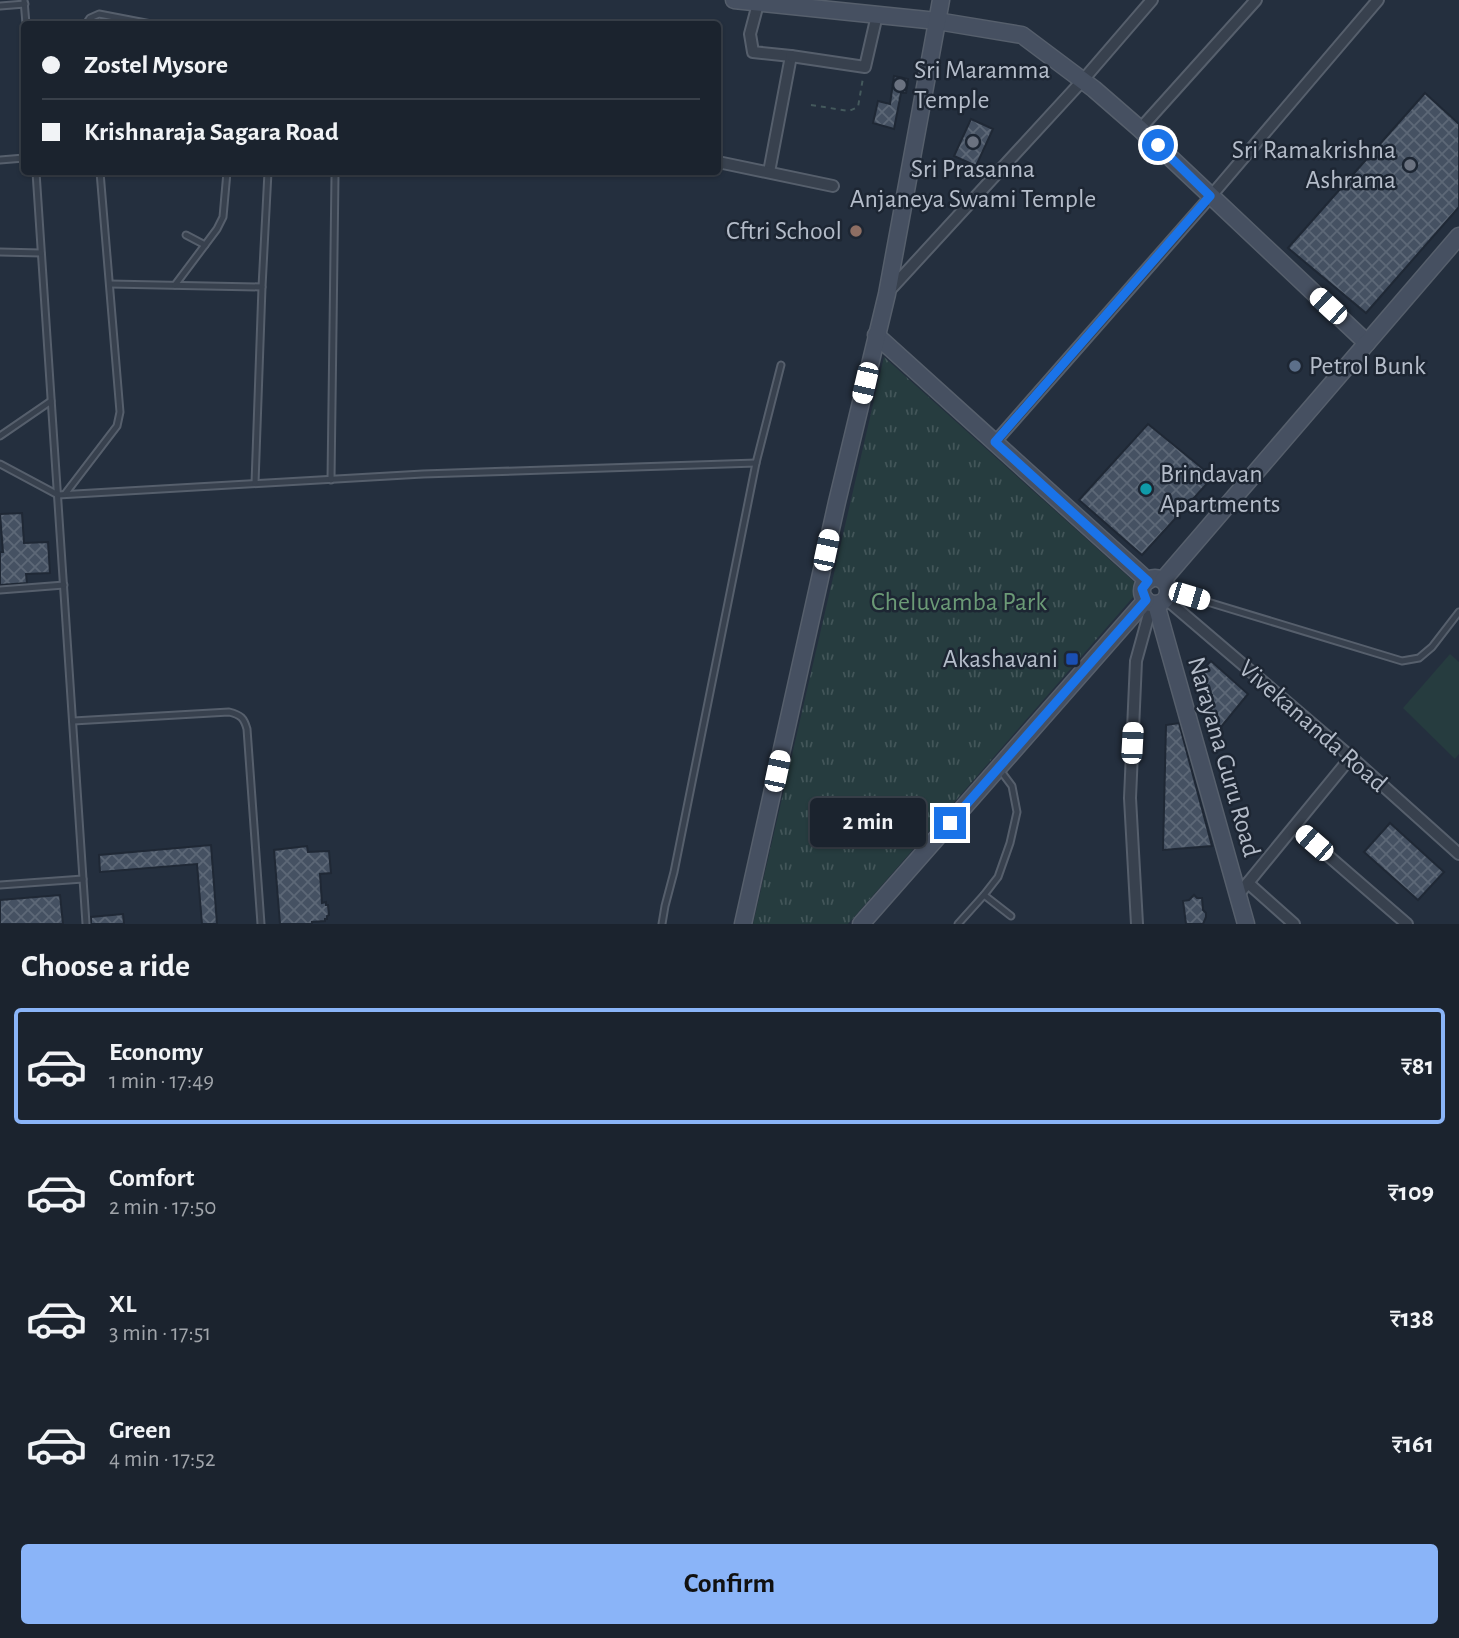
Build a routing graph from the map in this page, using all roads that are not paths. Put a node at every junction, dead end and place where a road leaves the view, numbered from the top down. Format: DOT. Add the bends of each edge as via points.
graph roads {
  1 [pos="734,0"];
  2 [pos="942,0"];
  3 [pos="1152,0"];
  4 [pos="1256,0"];
  5 [pos="1378,0"];
  6 [pos="759,1"];
  7 [pos="24,2"];
  8 [pos="0,6"];
  9 [pos="877,15"];
  10 [pos="26,21"];
  11 [pos="88,21"];
  12 [pos="135,21"];
  13 [pos="937,21"];
  14 [pos="791,56"];
  15 [pos="1083,80"];
  16 [pos="1140,129"];
  17 [pos="21,158"];
  18 [pos="0,160"];
  19 [pos="721,163"];
  20 [pos="769,172"];
  21 [pos="36,175"];
  22 [pos="100,175"];
  23 [pos="227,175"];
  24 [pos="268,175"];
  25 [pos="334,175"];
  26 [pos="833,186"];
  27 [pos="1210,196"];
  28 [pos="186,236"];
  29 [pos="1459,236"];
  30 [pos="205,245"];
  31 [pos="0,252"];
  32 [pos="41,253"];
  33 [pos="110,284"];
  34 [pos="175,285"];
  35 [pos="262,287"];
  36 [pos="887,294"];
  37 [pos="876,335"];
  38 [pos="1367,343"];
  39 [pos="781,365"];
  40 [pos="51,401"];
  41 [pos="0,436"];
  42 [pos="995,442"];
  43 [pos="756,463"];
  44 [pos="0,464"];
  45 [pos="331,480"];
  46 [pos="255,484"];
  47 [pos="61,494"];
  48 [pos="64,586"];
  49 [pos="0,590"];
  50 [pos="1157,594"];
  51 [pos="1459,612"];
  52 [pos="73,721"];
  53 [pos="1351,757"];
  54 [pos="998,768"];
  55 [pos="1295,827"];
  56 [pos="1459,854"];
  57 [pos="83,879"];
  58 [pos="0,886"];
  59 [pos="1243,889"];
  60 [pos="984,895"];
  61 [pos="1011,915"];
  62 [pos="86,924"];
  63 [pos="261,924"];
  64 [pos="662,924"];
  65 [pos="743,924"];
  66 [pos="861,924"];
  67 [pos="958,924"];
  68 [pos="1137,924"];
  69 [pos="1246,924"];
  70 [pos="1294,924"];
  71 [pos="1407,924"];
  1 -- 6 [label="street"];
  2 -- 13 [label="street"];
  3 -- 15 [label="street"];
  4 -- 16 [label="street"];
  5 -- 27 [label="street"];
  6 -- 9 [label="street"];
  6 -- 14 [label="street" via="750,34 753,52"];
  7 -- 8 [label="lane"];
  7 -- 10 [label="lane"];
  9 -- 13 [label="street"];
  9 -- 14 [label="street" via="865,67"];
  11 -- 12 [label="lane" via="99,14"];
  13 -- 15 [label="street" via="1022,35"];
  13 -- 36 [label="street"];
  14 -- 20 [label="street"];
  15 -- 16 [label="street"];
  15 -- 36 [label="street"];
  16 -- 27 [label="street"];
  17 -- 18 [label="lane"];
  19 -- 20 [label="street"];
  20 -- 26 [label="street"];
  21 -- 32 [label="lane"];
  22 -- 33 [label="lane"];
  23 -- 30 [label="lane" via="223,217"];
  24 -- 35 [label="lane"];
  25 -- 45 [label="lane"];
  27 -- 38 [label="street"];
  27 -- 42 [label="street"];
  28 -- 30 [label="lane"];
  29 -- 38 [label="street"];
  30 -- 34 [label="lane"];
  31 -- 32 [label="lane"];
  32 -- 40 [label="lane"];
  33 -- 34 [label="lane"];
  33 -- 47 [label="lane" via="119,420"];
  34 -- 35 [label="lane"];
  35 -- 46 [label="lane"];
  36 -- 37 [label="street"];
  37 -- 42 [label="street"];
  37 -- 65 [label="street"];
  38 -- 50 [label="street"];
  39 -- 43 [label="lane"];
  40 -- 41 [label="lane"];
  40 -- 47 [label="lane"];
  42 -- 50 [label="street"];
  43 -- 45 [label="lane"];
  43 -- 64 [label="lane"];
  44 -- 47 [label="lane"];
  45 -- 46 [label="lane"];
  46 -- 47 [label="lane"];
  47 -- 48 [label="lane"];
  48 -- 49 [label="lane"];
  48 -- 52 [label="lane"];
  50 -- 51 [label="lane" via="1402,661 1419,658 1432,647"];
  50 -- 53 [label="street, Vivekananda Road"];
  50 -- 54 [label="street"];
  50 -- 59 [label="street, Narayana Guru Road"];
  50 -- 68 [label="street" via="1135,675 1130,799"];
  52 -- 57 [label="lane"];
  52 -- 63 [label="lane" via="229,712 245,720"];
  53 -- 55 [label="street"];
  53 -- 56 [label="street, Vivekananda Road"];
  54 -- 60 [label="lane" via="1012,786 1017,812 998,877"];
  54 -- 66 [label="street"];
  55 -- 59 [label="street"];
  55 -- 71 [label="street"];
  57 -- 58 [label="lane"];
  57 -- 62 [label="lane"];
  59 -- 69 [label="street, Narayana Guru Road"];
  59 -- 70 [label="street"];
  60 -- 61 [label="lane"];
  60 -- 67 [label="lane"];
}
